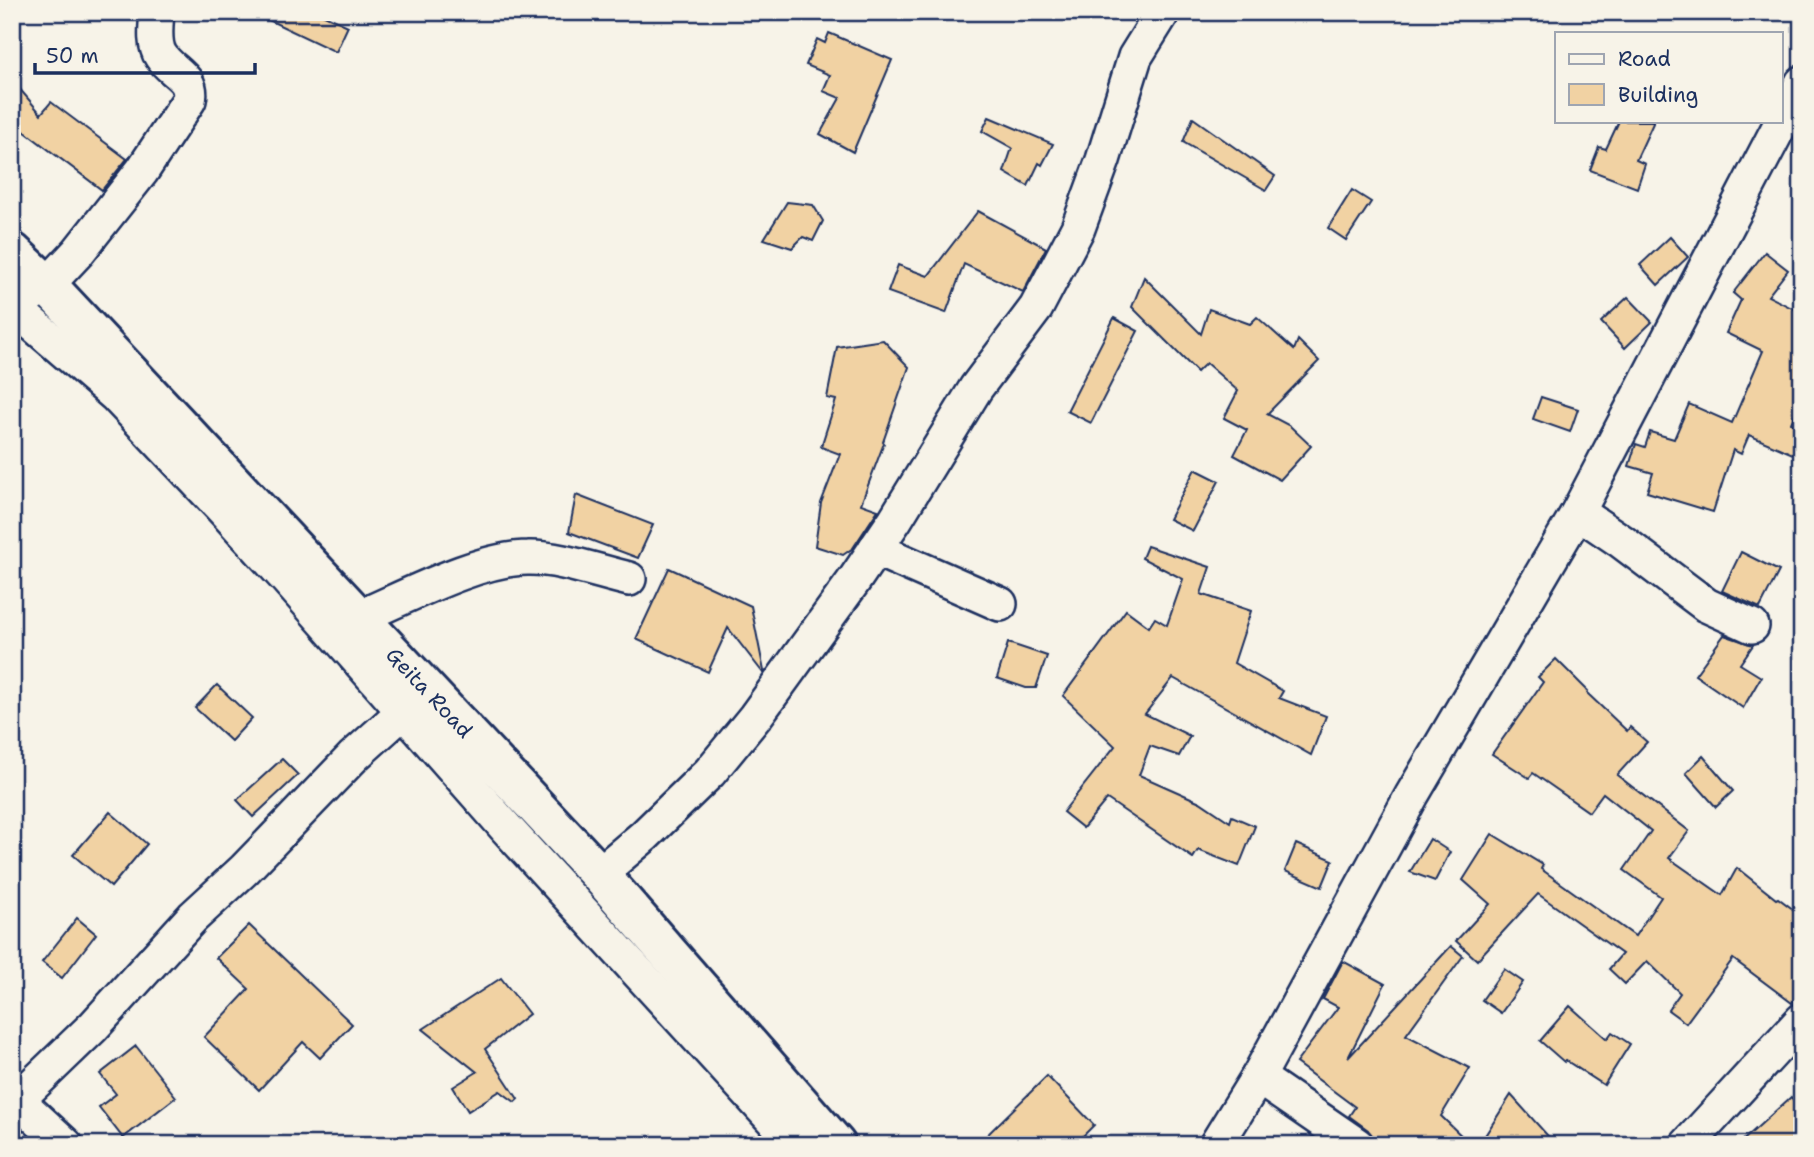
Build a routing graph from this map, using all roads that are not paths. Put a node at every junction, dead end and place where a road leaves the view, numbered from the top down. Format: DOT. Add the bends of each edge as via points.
graph roads {
  1 [pos="157,12"];
  2 [pos="1163,12"];
  3 [pos="1802,83"];
  4 [pos="1783,119"];
  5 [pos="1782,122"];
  6 [pos="12,251"];
  7 [pos="47,285"];
  8 [pos="1578,512"];
  9 [pos="875,549"];
  10 [pos="629,579"];
  11 [pos="1000,604"];
  12 [pos="359,617"];
  13 [pos="1752,626"];
  14 [pos="404,712"];
  15 [pos="599,874"];
  16 [pos="1802,1020"];
  17 [pos="1258,1077"];
  18 [pos="15,1103"];
  19 [pos="795,1144"];
  20 [pos="66,1145"];
  21 [pos="836,1145"];
  22 [pos="1216,1145"];
  23 [pos="1357,1145"];
  24 [pos="1687,1145"];
  1 -- 7 [label="street" via="155,33 161,56 188,82 189,100 115,207"];
  2 -- 9 [label="street" via="1135,57 1078,228 1036,308 976,388"];
  3 -- 4 [label="street"];
  5 -- 8 [label="street"];
  6 -- 7 [label="highway, Geita Road"];
  7 -- 12 [label="highway, Geita Road"];
  7 -- 14 [label="street" via="12,306 115,395 285,576"];
  8 -- 13 [label="street" via="1706,605"];
  8 -- 17 [label="street" via="1412,795"];
  9 -- 11 [label="street"];
  9 -- 15 [label="street" via="718,763"];
  10 -- 12 [label="street" via="530,557 506,559"];
  12 -- 15 [label="highway, Geita Road"];
  14 -- 18 [label="street" via="193,917 93,1027"];
  14 -- 19 [label="street"];
  15 -- 21 [label="highway, Geita Road"];
  16 -- 24 [label="street"];
  17 -- 22 [label="street"];
  17 -- 23 [label="street"];
  18 -- 20 [label="street"];
}
